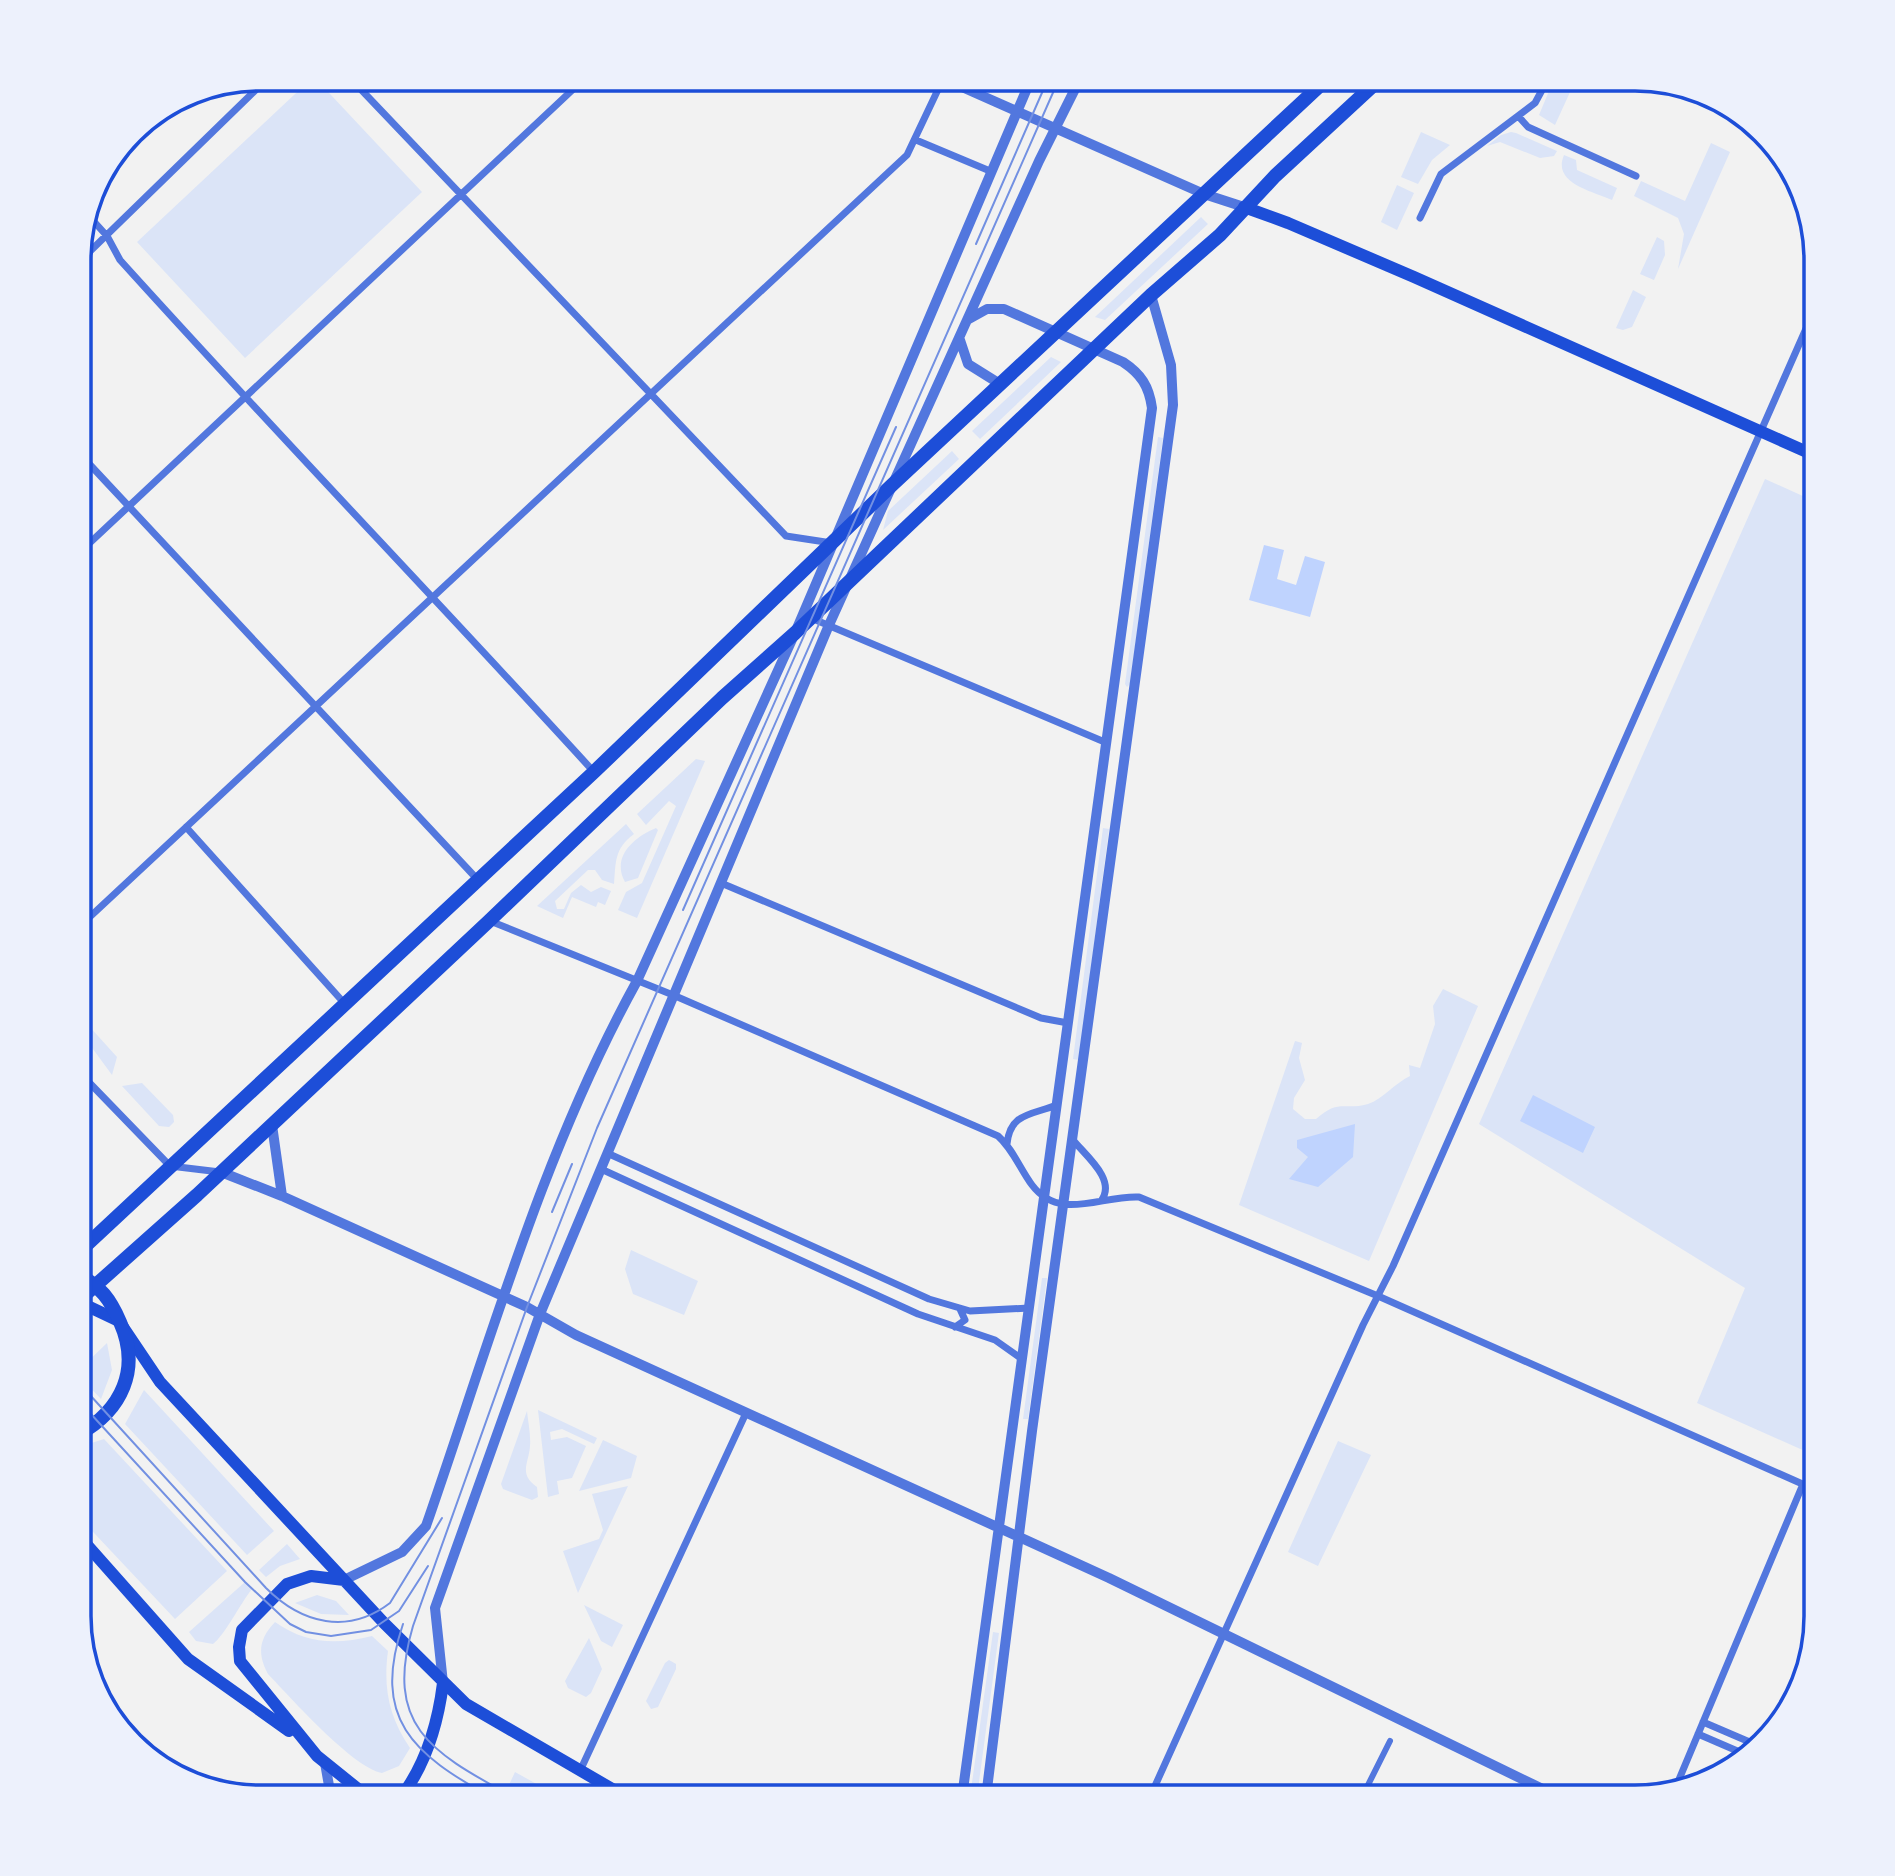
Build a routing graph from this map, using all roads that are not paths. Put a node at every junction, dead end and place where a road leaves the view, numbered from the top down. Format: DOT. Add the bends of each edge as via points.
graph roads {
  1 [pos="255,91"];
  2 [pos="362,91"];
  3 [pos="571,91"];
  4 [pos="938,91"];
  5 [pos="970,91"];
  6 [pos="1026,91"];
  7 [pos="1074,91"];
  8 [pos="1314,91"];
  9 [pos="1367,91"];
  10 [pos="1543,91"];
  11 [pos="1016,112"];
  12 [pos="1518,116"];
  13 [pos="1055,130"];
  14 [pos="916,140"];
  15 [pos="990,171"];
  16 [pos="1636,176"];
  17 [pos="460,194"];
  18 [pos="1204,194"];
  19 [pos="1244,208"];
  20 [pos="1420,218"];
  21 [pos="96,223"];
  22 [pos="107,236"];
  23 [pos="91,251"];
  24 [pos="1151,295"];
  25 [pos="965,326"];
  26 [pos="1057,332"];
  27 [pos="1804,333"];
  28 [pos="1094,349"];
  29 [pos="1000,384"];
  30 [pos="648,394"];
  31 [pos="245,399"];
  32 [pos="1761,431"];
  33 [pos="1804,451"];
  34 [pos="91,465"];
  35 [pos="892,485"];
  36 [pos="129,505"];
  37 [pos="91,541"];
  38 [pos="833,543"];
  39 [pos="848,582"];
  40 [pos="433,596"];
  41 [pos="810,618"];
  42 [pos="829,625"];
  43 [pos="794,633"];
  44 [pos="316,705"];
  45 [pos="1111,712"];
  46 [pos="1129,715"];
  47 [pos="1107,743"];
  48 [pos="594,772"];
  49 [pos="1102,773"];
  50 [pos="1121,776"];
  51 [pos="186,827"];
  52 [pos="478,880"];
  53 [pos="721,883"];
  54 [pos="91,916"];
  55 [pos="489,921"];
  56 [pos="637,981"];
  57 [pos="673,995"];
  58 [pos="345,1004"];
  59 [pos="1068,1023"];
  60 [pos="91,1084"];
  61 [pos="1058,1104"];
  62 [pos="272,1125"];
  63 [pos="1073,1140"];
  64 [pos="1007,1144"];
  65 [pos="607,1153"];
  66 [pos="170,1166"];
  67 [pos="601,1169"];
  68 [pos="221,1172"];
  69 [pos="671,1181"];
  70 [pos="282,1196"];
  71 [pos="663,1196"];
  72 [pos="1044,1199"];
  73 [pos="1100,1201"];
  74 [pos="1063,1205"];
  75 [pos="91,1241"];
  76 [pos="91,1281"];
  77 [pos="96,1284"];
  78 [pos="91,1289"];
  79 [pos="1378,1296"];
  80 [pos="504,1297"];
  81 [pos="91,1307"];
  82 [pos="1029,1308"];
  83 [pos="960,1309"];
  84 [pos="540,1314"];
  85 [pos="119,1321"];
  86 [pos="954,1327"];
  87 [pos="1022,1359"];
  88 [pos="746,1413"];
  89 [pos="91,1425"];
  90 [pos="1803,1484"];
  91 [pos="999,1528"];
  92 [pos="1020,1539"];
  93 [pos="91,1550"];
  94 [pos="344,1580"];
  95 [pos="1226,1634"];
  96 [pos="443,1683"];
  97 [pos="1703,1722"];
  98 [pos="1698,1734"];
  99 [pos="304,1741"];
  100 [pos="1390,1741"];
  101 [pos="1748,1741"];
  102 [pos="1737,1751"];
  103 [pos="325,1763"];
  104 [pos="580,1771"];
  105 [pos="1679,1779"];
  106 [pos="329,1785"];
  107 [pos="353,1785"];
  108 [pos="407,1785"];
  109 [pos="605,1785"];
  110 [pos="963,1785"];
  111 [pos="988,1785"];
  112 [pos="1156,1785"];
  113 [pos="1368,1785"];
  114 [pos="1534,1785"];
  1 -- 22 [label="street"];
  2 -- 17 [label="street"];
  3 -- 17 [label="street"];
  4 -- 14 [label="street"];
  5 -- 11 [label="street"];
  6 -- 11 [label="street"];
  7 -- 13 [label="street"];
  8 -- 18 [label="main road"];
  9 -- 19 [label="main road"];
  10 -- 12 [label="street"];
  11 -- 13 [label="street"];
  11 -- 15 [label="street"];
  12 -- 16 [label="street" via="1528,127"];
  12 -- 20 [label="street" via="1449,166 1433,186"];
  13 -- 18 [label="street"];
  13 -- 25 [label="street"];
  14 -- 15 [label="street"];
  14 -- 30 [label="street" via="907,155"];
  15 -- 38 [label="street"];
  17 -- 30 [label="street"];
  17 -- 31 [label="street"];
  18 -- 19 [label="street"];
  18 -- 26 [label="main road"];
  19 -- 24 [label="main road"];
  19 -- 32 [label="main road" via="1418,278"];
  21 -- 22 [label="street"];
  22 -- 23 [label="street"];
  22 -- 31 [label="street" via="120,260"];
  24 -- 28 [label="main road"];
  24 -- 46 [label="street" via="1171,365 1174,405"];
  25 -- 26 [label="street" via="977,313 995,308"];
  25 -- 29 [label="street" via="961,350 968,364"];
  25 -- 35 [label="street"];
  26 -- 28 [label="street"];
  26 -- 29 [label="main road"];
  27 -- 32 [label="street"];
  28 -- 39 [label="main road"];
  28 -- 45 [label="street" via="1139,374 1147,384 1152,408"];
  29 -- 35 [label="main road"];
  30 -- 38 [label="street" via="786,536"];
  30 -- 40 [label="street"];
  31 -- 36 [label="street"];
  31 -- 40 [label="street"];
  32 -- 33 [label="main road"];
  32 -- 79 [label="street"];
  34 -- 36 [label="street"];
  35 -- 38 [label="main road"];
  35 -- 39 [label="street"];
  36 -- 37 [label="street"];
  36 -- 44 [label="street"];
  38 -- 43 [label="street"];
  38 -- 48 [label="main road"];
  39 -- 41 [label="main road"];
  39 -- 42 [label="street"];
  40 -- 44 [label="street"];
  40 -- 48 [label="street"];
  41 -- 42 [label="street"];
  41 -- 43 [label="main road"];
  42 -- 47 [label="street"];
  42 -- 53 [label="street"];
  43 -- 55 [label="main road"];
  43 -- 56 [label="street"];
  44 -- 51 [label="street"];
  44 -- 52 [label="street"];
  45 -- 46 [label="street"];
  45 -- 47 [label="street"];
  46 -- 50 [label="street"];
  47 -- 49 [label="street"];
  48 -- 52 [label="main road"];
  49 -- 50 [label="street"];
  49 -- 59 [label="street"];
  50 -- 63 [label="street"];
  51 -- 54 [label="street"];
  51 -- 58 [label="street"];
  52 -- 58 [label="main road"];
  53 -- 57 [label="street"];
  53 -- 59 [label="street" via="1041,1018"];
  55 -- 56 [label="street"];
  55 -- 62 [label="main road"];
  56 -- 57 [label="street"];
  56 -- 80 [label="street" via="609,1032 550,1171"];
  57 -- 64 [label="street" via="998,1136"];
  57 -- 65 [label="street"];
  58 -- 66 [label="main road"];
  59 -- 61 [label="street"];
  60 -- 66 [label="street"];
  61 -- 64 [label="street" via="1015,1121"];
  61 -- 72 [label="street"];
  62 -- 68 [label="main road"];
  62 -- 70 [label="street"];
  63 -- 73 [label="street" via="1105,1178"];
  63 -- 74 [label="street"];
  64 -- 72 [label="street"];
  65 -- 67 [label="street"];
  65 -- 69 [label="street"];
  66 -- 68 [label="street"];
  66 -- 75 [label="main road"];
  67 -- 71 [label="street"];
  67 -- 84 [label="street"];
  68 -- 70 [label="street"];
  68 -- 77 [label="main road"];
  69 -- 71 [label="street" via="661,1186"];
  69 -- 83 [label="street"];
  70 -- 80 [label="street"];
  71 -- 86 [label="street"];
  72 -- 74 [label="street"];
  72 -- 82 [label="street"];
  73 -- 74 [label="street"];
  73 -- 79 [label="street" via="1139,1197"];
  74 -- 92 [label="street"];
  76 -- 77 [label="main road"];
  77 -- 78 [label="main road"];
  77 -- 85 [label="main road" via="110,1299"];
  79 -- 90 [label="street"];
  79 -- 95 [label="street"];
  80 -- 84 [label="street"];
  80 -- 94 [label="street" via="426,1526 402,1552"];
  81 -- 85 [label="main road"];
  82 -- 83 [label="street"];
  82 -- 87 [label="street"];
  83 -- 86 [label="street" via="965,1320"];
  84 -- 88 [label="street"];
  84 -- 96 [label="street" via="435,1608"];
  85 -- 89 [label="main road" via="129,1347 126,1385 108,1415"];
  85 -- 94 [label="main road" via="160,1382"];
  86 -- 87 [label="street" via="995,1339"];
  87 -- 91 [label="street"];
  88 -- 91 [label="street"];
  88 -- 104 [label="street"];
  90 -- 97 [label="street"];
  91 -- 92 [label="street"];
  91 -- 110 [label="street"];
  92 -- 95 [label="street"];
  92 -- 111 [label="street"];
  93 -- 99 [label="main road" via="188,1659"];
  94 -- 96 [label="main road"];
  94 -- 99 [label="main road" via="311,1576 287,1584 242,1630 240,1661"];
  95 -- 112 [label="street"];
  95 -- 114 [label="street"];
  96 -- 104 [label="main road" via="466,1704"];
  96 -- 108 [label="main road" via="429,1743"];
  97 -- 98 [label="street"];
  97 -- 101 [label="street"];
  98 -- 102 [label="street"];
  98 -- 105 [label="street"];
  99 -- 103 [label="main road"];
  100 -- 113 [label="street"];
  103 -- 106 [label="street"];
  103 -- 107 [label="main road"];
  104 -- 109 [label="main road"];
}
